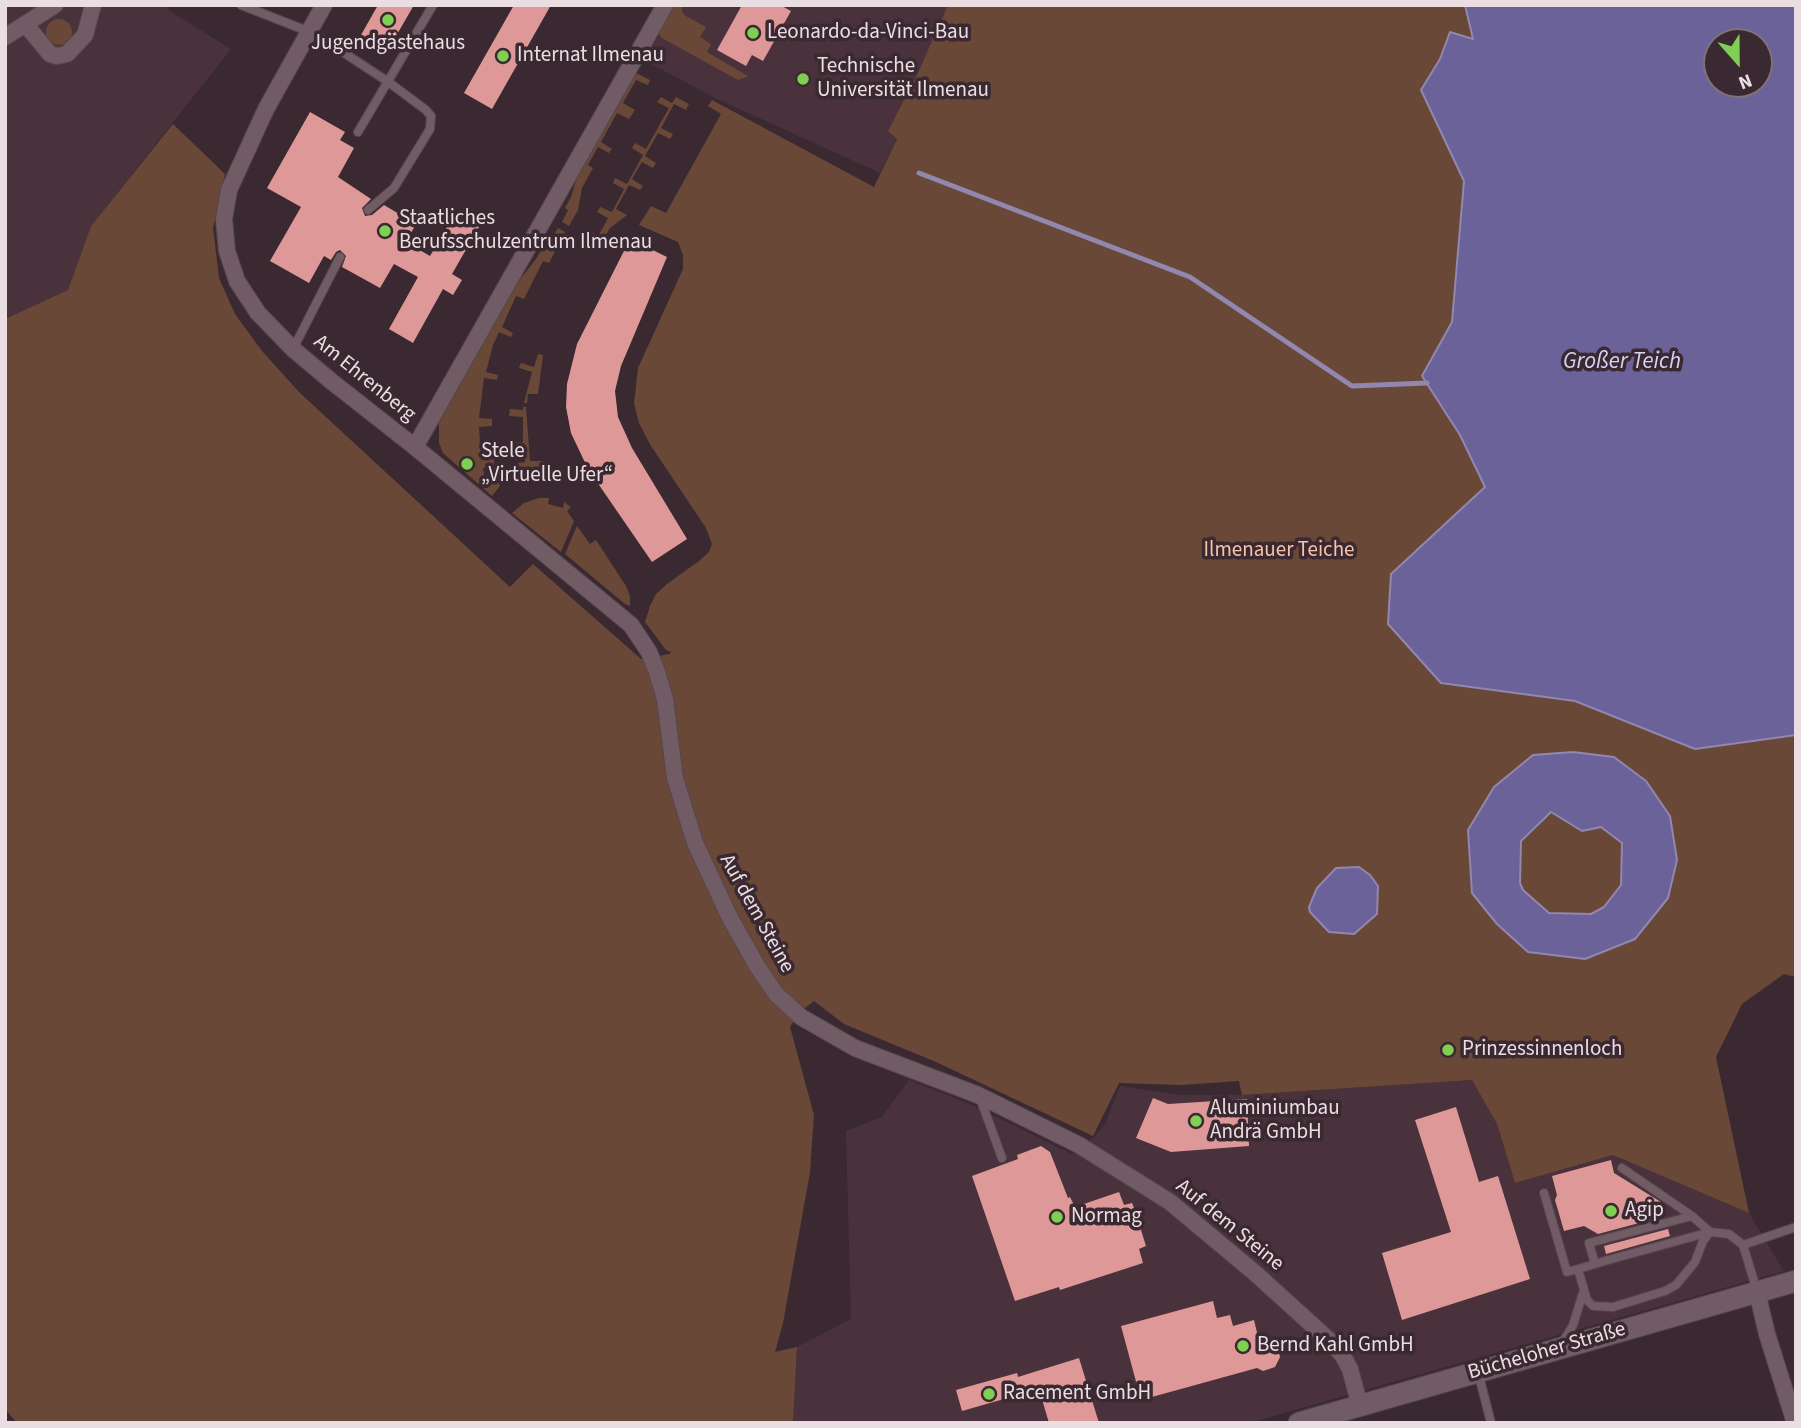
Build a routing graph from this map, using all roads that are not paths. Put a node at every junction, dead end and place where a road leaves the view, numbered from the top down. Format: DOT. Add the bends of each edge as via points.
graph roads {
  1 [pos="55,5"];
  2 [pos="93,5"];
  3 [pos="241,5"];
  4 [pos="324,5"];
  5 [pos="433,5"];
  6 [pos="665,5"];
  7 [pos="26,25"];
  8 [pos="310,32"];
  9 [pos="5,37"];
  10 [pos="387,81"];
  11 [pos="358,132"];
  12 [pos="368,210"];
  13 [pos="340,257"];
  14 [pos="293,349"];
  15 [pos="415,447"];
  16 [pos="978,1095"];
  17 [pos="1002,1158"];
  18 [pos="1622,1168"];
  19 [pos="1544,1193"];
  20 [pos="1692,1216"];
  21 [pos="1796,1227"];
  22 [pos="1710,1232"];
  23 [pos="1743,1245"];
  24 [pos="1595,1264"];
  25 [pos="1578,1269"];
  26 [pos="1796,1281"];
  27 [pos="1583,1290"];
  28 [pos="1757,1292"];
  29 [pos="1558,1349"];
  30 [pos="1478,1372"];
  31 [pos="1360,1406"];
  32 [pos="1299,1423"];
  33 [pos="1491,1423"];
  34 [pos="1795,1423"];
  1 -- 7 [label="street"];
  2 -- 7 [label="street" via="85,35 67,54 57,57"];
  3 -- 8 [label="lane"];
  4 -- 8 [label="street, Am Ehrenberg"];
  5 -- 10 [label="lane"];
  6 -- 15 [label="street, Am Ehrenberg"];
  7 -- 9 [label="street"];
  8 -- 10 [label="lane"];
  8 -- 14 [label="street, Am Ehrenberg" via="243,156 229,190 224,219 227,251 237,281 258,313"];
  10 -- 11 [label="lane"];
  10 -- 12 [label="lane" via="426,110 430,129 394,188"];
  13 -- 14 [label="lane"];
  14 -- 15 [label="street, Am Ehrenberg"];
  15 -- 16 [label="street, Auf dem Steine" via="631,625 642,639 665,699 676,778 695,843 730,918 776,994 801,1017 855,1048"];
  16 -- 17 [label="lane"];
  16 -- 31 [label="street, Auf dem Steine" via="1079,1145 1190,1218 1331,1342 1350,1369"];
  18 -- 20 [label="lane"];
  19 -- 25 [label="lane" via="1567,1272"];
  20 -- 22 [label="lane"];
  20 -- 24 [label="lane" via="1589,1243"];
  21 -- 23 [label="lane"];
  22 -- 23 [label="lane" via="1729,1234"];
  22 -- 24 [label="lane"];
  22 -- 27 [label="lane" via="1686,1275 1665,1291 1601,1308 1587,1300"];
  23 -- 28 [label="lane"];
  24 -- 25 [label="lane"];
  25 -- 27 [label="lane"];
  26 -- 28 [label="main road, Bücheloher Straße"];
  27 -- 29 [label="lane" via="1573,1325"];
  28 -- 29 [label="main road, Bücheloher Straße"];
  28 -- 34 [label="street"];
  29 -- 30 [label="main road, Bücheloher Straße"];
  30 -- 31 [label="main road, Bücheloher Straße"];
  30 -- 33 [label="lane"];
  31 -- 32 [label="main road, Bücheloher Straße"];
}
